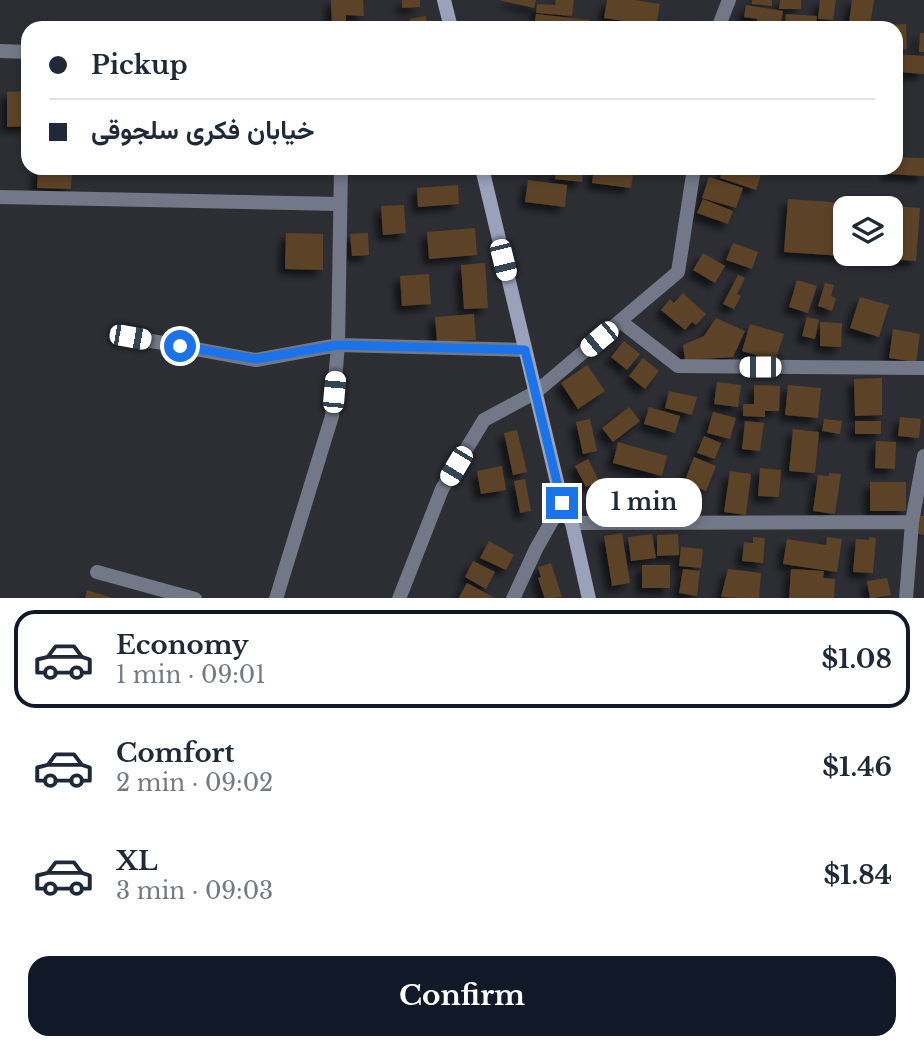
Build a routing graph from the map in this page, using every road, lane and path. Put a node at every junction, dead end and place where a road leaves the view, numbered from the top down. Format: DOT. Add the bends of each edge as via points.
graph roads {
  1 [pos="444,0"];
  2 [pos="729,0"];
  3 [pos="448,21"];
  4 [pos="721,21"];
  5 [pos="0,51"];
  6 [pos="21,52"];
  7 [pos="341,175"];
  8 [pos="484,175"];
  9 [pos="693,175"];
  10 [pos="0,197"];
  11 [pos="340,204"];
  12 [pos="620,321"];
  13 [pos="130,337"];
  14 [pos="338,345"];
  15 [pos="525,350"];
  16 [pos="924,368"];
  17 [pos="536,392"];
  18 [pos="924,456"];
  19 [pos="562,503"];
  20 [pos="572,523"];
  21 [pos="912,523"];
  22 [pos="97,572"];
  23 [pos="195,598"];
  24 [pos="276,598"];
  25 [pos="399,598"];
  26 [pos="513,598"];
  27 [pos="589,598"];
  28 [pos="906,598"];
  1 -- 3 [label="street"];
  2 -- 4 [label="street"];
  5 -- 6 [label="street"];
  7 -- 11 [label="street"];
  8 -- 15 [label="street"];
  9 -- 12 [label="street" via="678,272"];
  10 -- 11 [label="street"];
  11 -- 14 [label="street"];
  12 -- 16 [label="street" via="678,366"];
  12 -- 17 [label="street"];
  13 -- 14 [label="street" via="256,359"];
  14 -- 15 [label="street"];
  14 -- 24 [label="street" via="332,416"];
  15 -- 17 [label="street"];
  17 -- 19 [label="street"];
  17 -- 25 [label="street" via="484,420 442,489"];
  18 -- 21 [label="street"];
  19 -- 20 [label="street"];
  19 -- 26 [label="street"];
  20 -- 21 [label="street"];
  20 -- 27 [label="street"];
  21 -- 28 [label="street"];
  22 -- 23 [label="street"];
}
